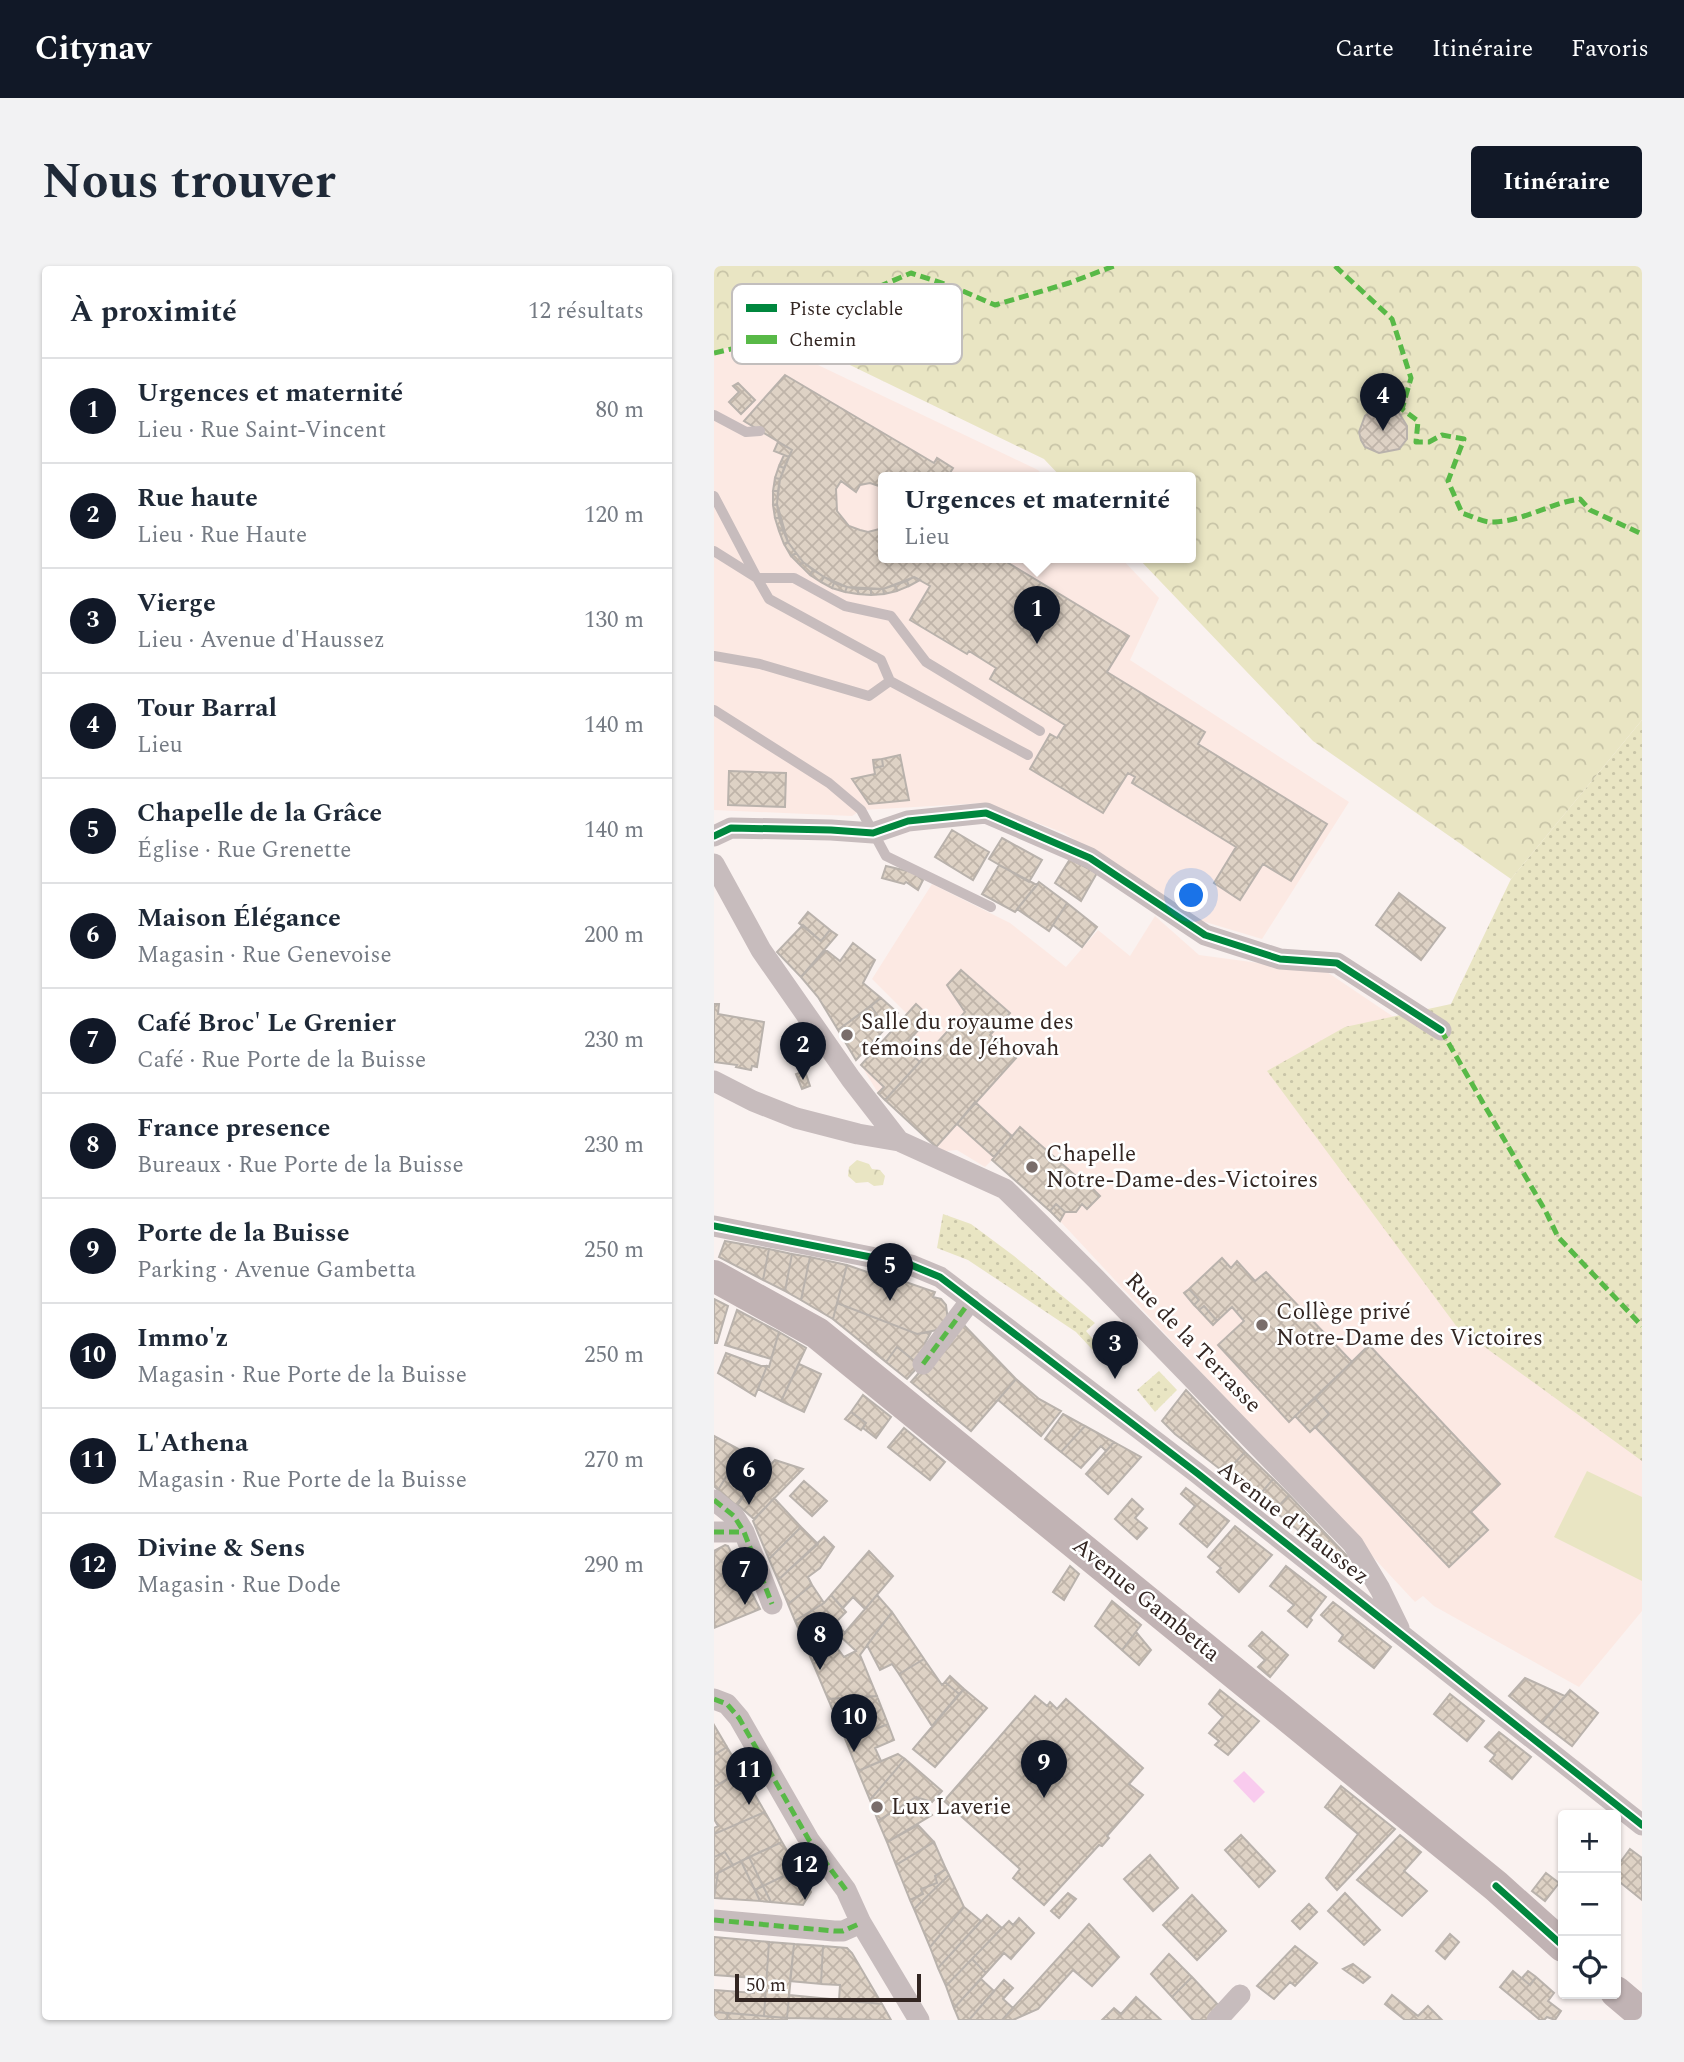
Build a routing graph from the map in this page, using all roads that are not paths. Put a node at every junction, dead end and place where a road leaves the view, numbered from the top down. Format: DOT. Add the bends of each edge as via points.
graph roads {
  1 [pos="714,415"];
  2 [pos="760,431"];
  3 [pos="714,496"];
  4 [pos="714,551"];
  5 [pos="757,578"];
  6 [pos="714,656"];
  7 [pos="890,681"];
  8 [pos="714,710"];
  9 [pos="1040,731"];
  10 [pos="1028,755"];
  11 [pos="873,833"];
  12 [pos="714,836"];
  13 [pos="714,864"];
  14 [pos="991,907"];
  15 [pos="1441,1030"];
  16 [pos="714,1081"];
  17 [pos="899,1141"];
  18 [pos="714,1226"];
  19 [pos="714,1276"];
  20 [pos="971,1300"];
  21 [pos="923,1364"];
  22 [pos="714,1500"];
  23 [pos="714,1532"];
  24 [pos="744,1532"];
  25 [pos="772,1604"];
  26 [pos="1402,1634"];
  27 [pos="721,1702"];
  28 [pos="1642,1825"];
  29 [pos="714,1920"];
  30 [pos="861,1923"];
  31 [pos="1558,1942"];
  32 [pos="1240,1995"];
  33 [pos="1621,1996"];
  34 [pos="1642,2014"];
  35 [pos="919,2020"];
  36 [pos="1217,2020"];
  1 -- 2 [label="lane" via="746,432"];
  3 -- 5 [label="lane"];
  4 -- 5 [label="lane"];
  5 -- 7 [label="lane" via="769,599 881,660"];
  5 -- 9 [label="lane" via="794,578 845,606 891,616 926,662"];
  6 -- 7 [label="lane" via="760,664 869,696"];
  7 -- 10 [label="lane"];
  8 -- 11 [label="lane" via="829,783 861,810"];
  11 -- 12 [label="street" via="731,828"];
  11 -- 14 [label="lane" via="886,856"];
  11 -- 15 [label="street" via="908,821 986,813 1090,858 1205,935 1280,959 1337,963"];
  13 -- 17 [label="street" via="761,950"];
  16 -- 17 [label="street" via="796,1118"];
  17 -- 26 [label="street, Rue de la Terrasse" via="1005,1189 1031,1214 1353,1544"];
  18 -- 20 [label="street, Avenue d'Haussez" via="911,1265 940,1277"];
  19 -- 31 [label="main road, Avenue Gambetta" via="837,1349"];
  20 -- 21 [label="street"];
  20 -- 26 [label="street, Avenue d'Haussez"];
  22 -- 24 [label="street" via="734,1516"];
  23 -- 24 [label="street"];
  24 -- 25 [label="street"];
  26 -- 28 [label="street, Avenue d'Haussez"];
  27 -- 30 [label="street" via="739,1718"];
  29 -- 30 [label="street" via="834,1931"];
  30 -- 35 [label="street"];
  32 -- 36 [label="street"];
  33 -- 34 [label="main road"];
}
